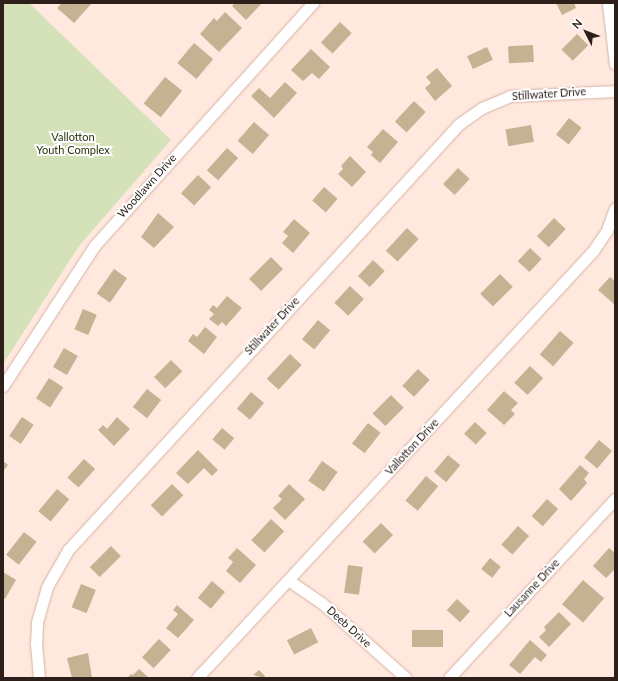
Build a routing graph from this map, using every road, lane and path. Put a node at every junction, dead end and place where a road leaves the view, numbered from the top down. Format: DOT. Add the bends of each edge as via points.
graph roads {
  1 [pos="313,3"];
  2 [pos="608,3"];
  3 [pos="615,64"];
  4 [pos="615,91"];
  5 [pos="615,208"];
  6 [pos="3,386"];
  7 [pos="615,499"];
  8 [pos="288,580"];
  9 [pos="39,678"];
  10 [pos="198,678"];
  11 [pos="406,678"];
  12 [pos="450,678"];
  1 -- 6 [label="street, Woodlawn Drive" via="95,245"];
  2 -- 3 [label="street"];
  4 -- 9 [label="street, Stillwater Drive" via="510,96 482,108 459,124 68,550 47,587 37,622"];
  5 -- 8 [label="street, Vallotton Drive" via="607,230 593,251"];
  7 -- 12 [label="street, Lausanne Drive"];
  8 -- 10 [label="street, Vallotton Drive"];
  8 -- 11 [label="street, Deeb Drive" via="323,604"];
}
